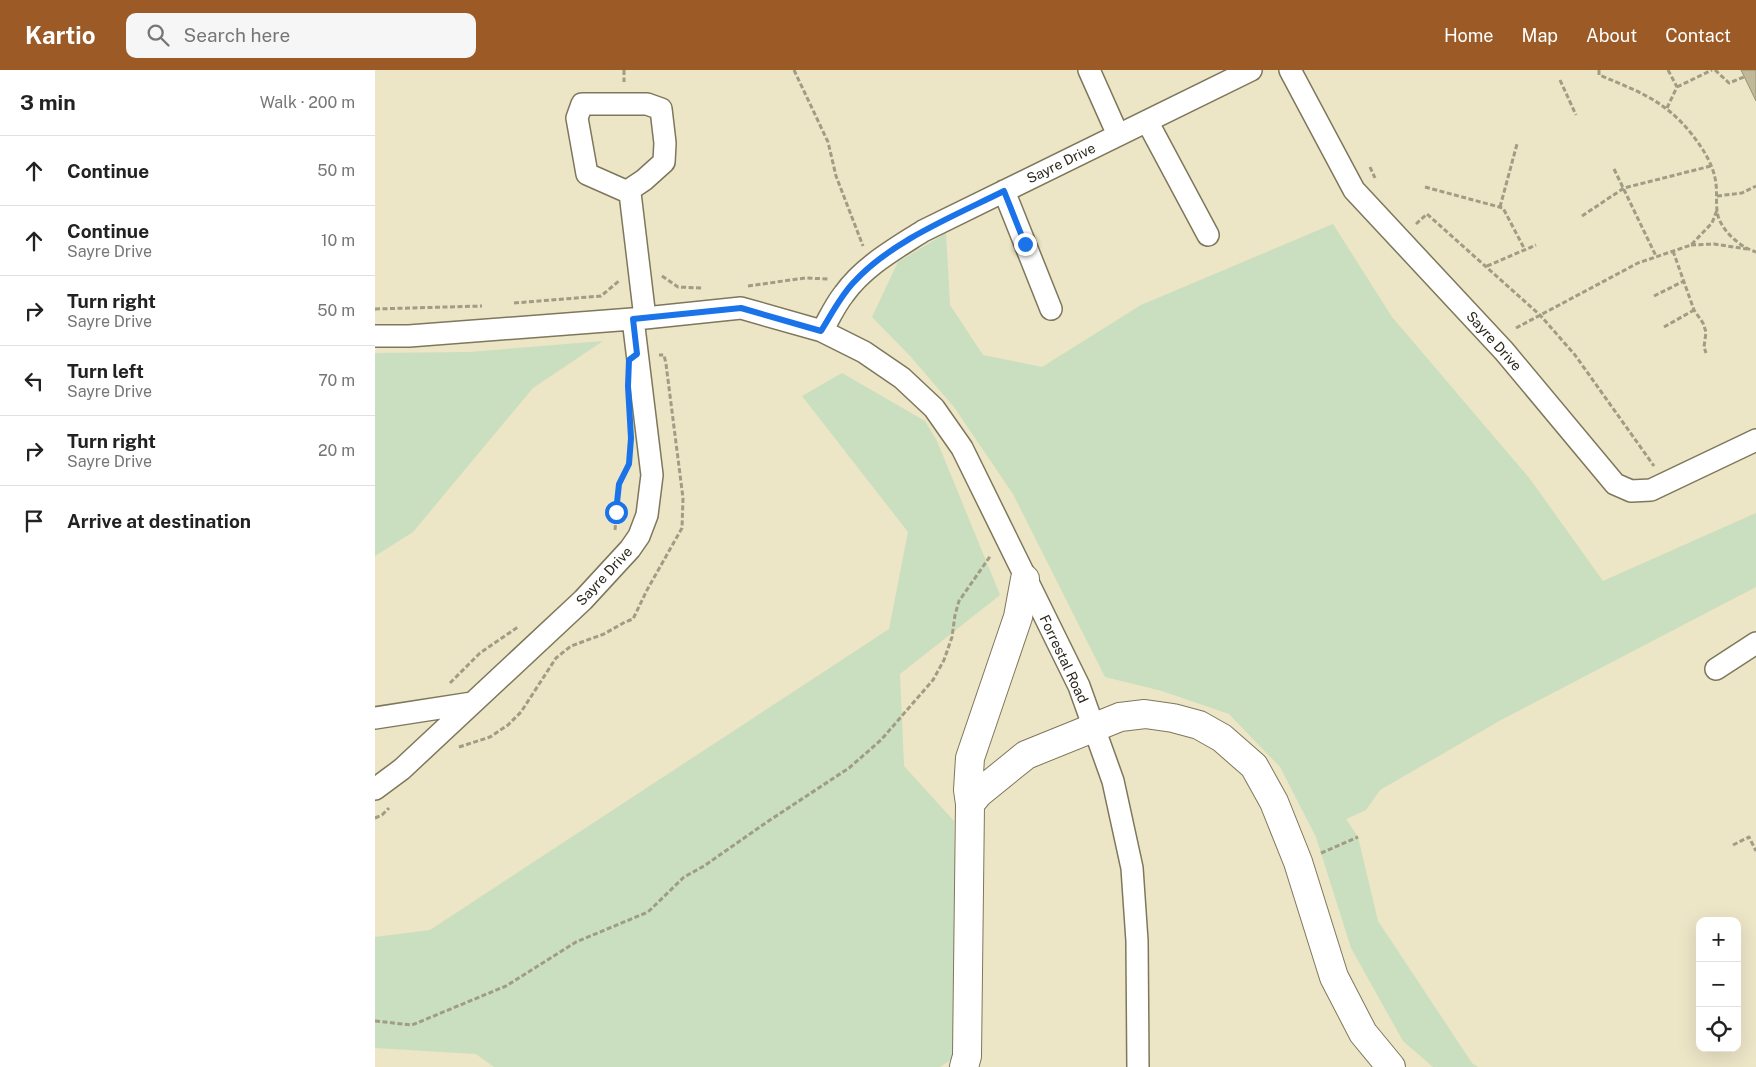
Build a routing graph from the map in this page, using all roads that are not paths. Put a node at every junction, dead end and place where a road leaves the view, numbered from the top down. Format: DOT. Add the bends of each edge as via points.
graph roads {
  1 [pos="1089,70"];
  2 [pos="1251,70"];
  3 [pos="1290,70"];
  4 [pos="1147,121"];
  5 [pos="1118,135"];
  6 [pos="1004,191"];
  7 [pos="630,194"];
  8 [pos="1208,235"];
  9 [pos="1051,309"];
  10 [pos="639,319"];
  11 [pos="821,331"];
  12 [pos="375,336"];
  13 [pos="1756,440"];
  14 [pos="1025,579"];
  15 [pos="1756,642"];
  16 [pos="1716,669"];
  17 [pos="472,703"];
  18 [pos="375,718"];
  19 [pos="1094,729"];
  20 [pos="375,789"];
  21 [pos="970,804"];
  22 [pos="964,1067"];
  23 [pos="1137,1067"];
  24 [pos="1391,1067"];
  1 -- 5 [label="street"];
  2 -- 4 [label="street, Sayre Drive"];
  3 -- 13 [label="street, Sayre Drive" via="1354,190 1504,351 1615,484 1631,491 1651,490"];
  4 -- 5 [label="street, Sayre Drive"];
  4 -- 8 [label="street"];
  5 -- 6 [label="street, Sayre Drive"];
  6 -- 9 [label="street"];
  6 -- 11 [label="street, Sayre Drive" via="923,230 870,266 843,295"];
  7 -- 7 [label="street" via="629,190 664,162 661,109 647,104 582,104 577,118 587,174"];
  7 -- 10 [label="street, Sayre Drive" via="639,264"];
  10 -- 11 [label="street" via="741,308"];
  10 -- 12 [label="street"];
  10 -- 17 [label="street, Sayre Drive" via="652,475 647,515 639,536 583,600"];
  11 -- 14 [label="street, Forrestal Road" via="863,352 902,378 934,408 962,448"];
  14 -- 19 [label="street, Forrestal Road" via="1079,686"];
  14 -- 21 [label="highway" via="1018,617 969,758"];
  15 -- 16 [label="street"];
  17 -- 18 [label="street"];
  17 -- 20 [label="street, Sayre Drive" via="402,769"];
  19 -- 21 [label="highway" via="1026,755"];
  19 -- 23 [label="street, Forrestal Road" via="1113,781 1132,868 1137,941"];
  19 -- 24 [label="highway" via="1120,717 1145,714 1173,718 1199,725 1222,738 1253,766 1274,802 1334,977 1363,1033"];
  21 -- 22 [label="highway" via="967,1056"];
}
